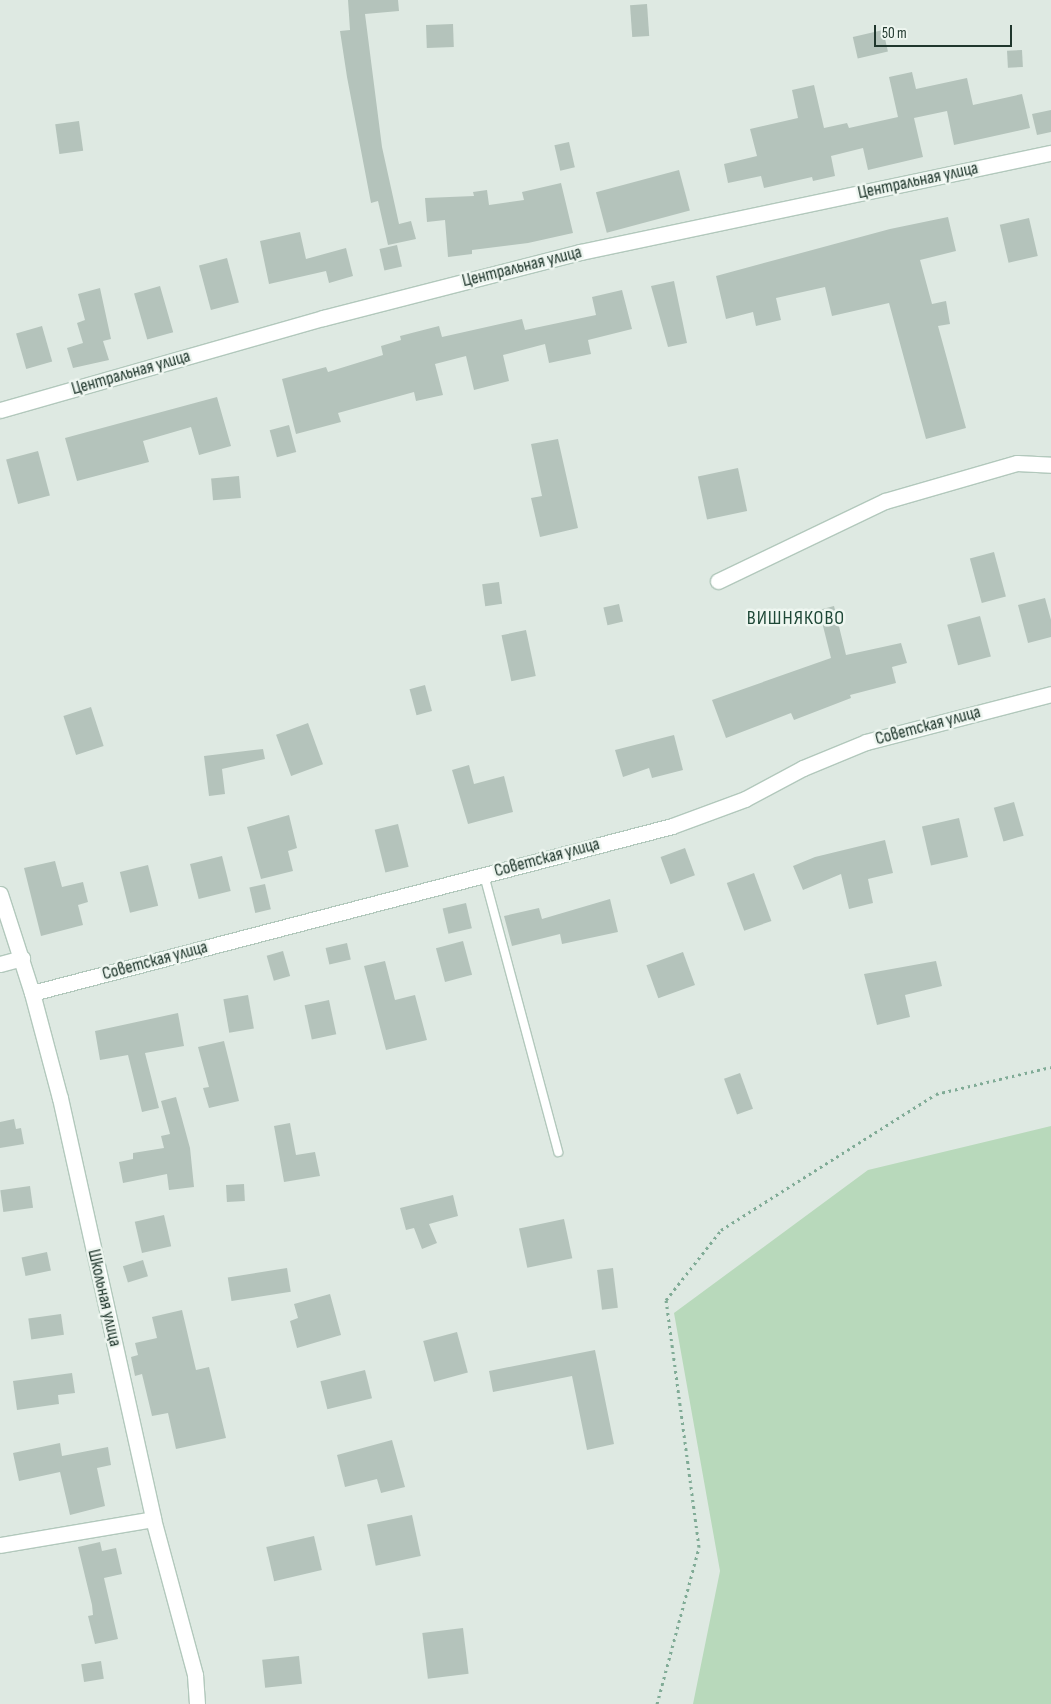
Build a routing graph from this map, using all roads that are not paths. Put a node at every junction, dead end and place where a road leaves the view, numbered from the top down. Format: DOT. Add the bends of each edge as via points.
graph roads {
  1 [pos="1051,153"];
  2 [pos="0,410"];
  3 [pos="1051,465"];
  4 [pos="718,581"];
  5 [pos="1051,694"];
  6 [pos="484,875"];
  7 [pos="0,894"];
  8 [pos="22,958"];
  9 [pos="0,964"];
  10 [pos="32,993"];
  11 [pos="558,1152"];
  12 [pos="153,1519"];
  13 [pos="0,1545"];
  14 [pos="197,1704"];
  1 -- 2 [label="street, Центральная улица" via="580,252 323,318"];
  3 -- 4 [label="street" via="1017,463 885,501"];
  5 -- 6 [label="street, Советская улица" via="866,742 803,768 745,799 672,826"];
  6 -- 10 [label="street, Советская улица"];
  6 -- 11 [label="lane"];
  7 -- 8 [label="street, Школьная улица"];
  8 -- 9 [label="street"];
  8 -- 10 [label="street, Школьная улица"];
  10 -- 12 [label="street, Школьная улица" via="60,1098"];
  12 -- 13 [label="street"];
  12 -- 14 [label="street, Школьная улица" via="195,1675"];
}
